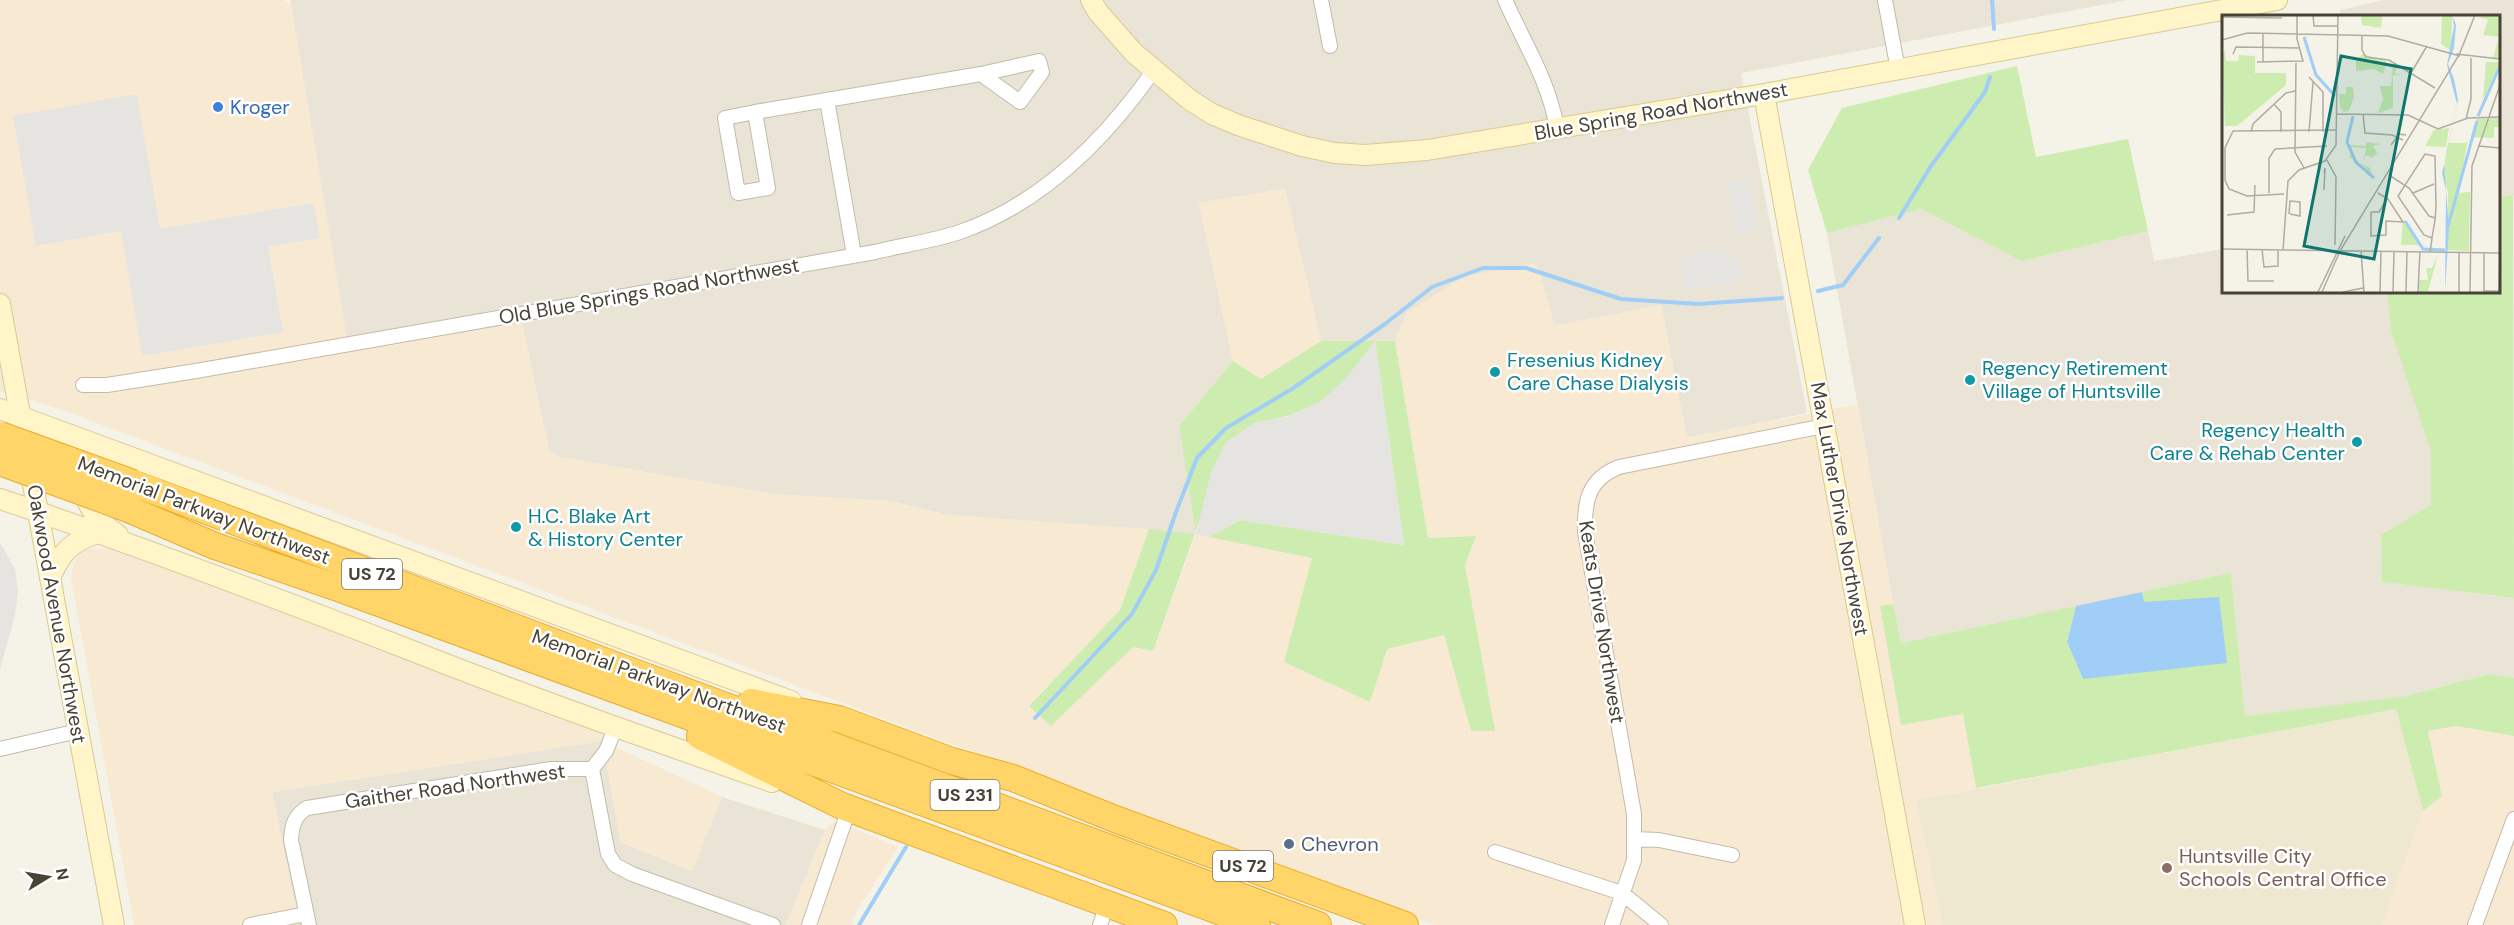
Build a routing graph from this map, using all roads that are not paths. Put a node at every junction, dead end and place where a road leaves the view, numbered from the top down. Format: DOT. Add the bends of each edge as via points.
graph roads {
  1 [pos="1091,0"];
  2 [pos="1321,0"];
  3 [pos="1505,0"];
  4 [pos="1885,0"];
  5 [pos="2277,0"];
  6 [pos="2211,6"];
  7 [pos="1330,46"];
  8 [pos="1154,70"];
  9 [pos="1898,70"];
  10 [pos="981,74"];
  11 [pos="1764,94"];
  12 [pos="826,100"];
  13 [pos="755,112"];
  14 [pos="1557,128"];
  15 [pos="854,255"];
  16 [pos="1,314"];
  17 [pos="83,384"];
  18 [pos="0,409"];
  19 [pos="21,416"];
  20 [pos="1824,426"];
  21 [pos="0,435"];
  22 [pos="0,462"];
  23 [pos="152,465"];
  24 [pos="0,500"];
  25 [pos="38,512"];
  26 [pos="98,533"];
  27 [pos="136,547"];
  28 [pos="50,578"];
  29 [pos="612,664"];
  30 [pos="589,681"];
  31 [pos="839,719"];
  32 [pos="616,726"];
  33 [pos="78,731"];
  34 [pos="0,749"];
  35 [pos="592,769"];
  36 [pos="845,808"];
  37 [pos="2514,819"];
  38 [pos="1635,839"];
  39 [pos="1495,852"];
  40 [pos="1732,855"];
  41 [pos="1304,889"];
  42 [pos="1622,893"];
  43 [pos="1104,915"];
  44 [pos="308,920"];
  45 [pos="114,925"];
  46 [pos="250,925"];
  47 [pos="773,925"];
  48 [pos="809,925"];
  49 [pos="1164,925"];
  50 [pos="1257,925"];
  51 [pos="1318,925"];
  52 [pos="1369,925"];
  53 [pos="1405,925"];
  54 [pos="1612,925"];
  55 [pos="1661,925"];
  56 [pos="1915,925"];
  57 [pos="2475,925"];
  1 -- 8 [label="street, Blue Spring Road Northwest" via="1134,53"];
  2 -- 7 [label="street"];
  3 -- 14 [label="street" via="1552,99"];
  4 -- 9 [label="street"];
  5 -- 6 [label="street, Blue Spring Road Northwest"];
  6 -- 9 [label="street, Blue Spring Road Northwest"];
  8 -- 14 [label="street, Blue Spring Road Northwest" via="1190,100 1221,118 1282,140 1335,153 1391,155"];
  8 -- 15 [label="street, Old Blue Springs Road Northwest" via="1096,142 1050,184 1009,211 958,232"];
  9 -- 11 [label="street, Blue Spring Road Northwest"];
  10 -- 12 [label="street"];
  11 -- 14 [label="street, Blue Spring Road Northwest"];
  11 -- 20 [label="street, Max Luther Drive Northwest"];
  12 -- 13 [label="street"];
  12 -- 15 [label="street"];
  13 -- 13 [label="street" via="768,188 738,193 725,118"];
  15 -- 17 [label="street, Old Blue Springs Road Northwest" via="196,371"];
  16 -- 19 [label="street, Oakwood Avenue Northwest"];
  18 -- 19 [label="street"];
  19 -- 23 [label="street"];
  19 -- 25 [label="street, Oakwood Avenue Northwest"];
  20 -- 38 [label="street, Keats Drive Northwest" via="1619,467 1606,472 1588,494 1585,532 1627,771"];
  20 -- 56 [label="street, Max Luther Drive Northwest"];
  21 -- 29 [label="highway, Memorial Parkway Northwest / US 72, bridge"];
  22 -- 30 [label="highway, Memorial Parkway Northwest / US 72, bridge" via="126,508 215,546"];
  23 -- 27 [label="street" via="97,465 85,475 89,509"];
  23 -- 31 [label="street"];
  24 -- 25 [label="street"];
  25 -- 26 [label="street"];
  25 -- 28 [label="street, Oakwood Avenue Northwest"];
  26 -- 27 [label="street"];
  26 -- 28 [label="street" via="70,546 58,559"];
  27 -- 32 [label="street"];
  28 -- 33 [label="street, Oakwood Avenue Northwest"];
  29 -- 31 [label="highway, US 72" via="765,706"];
  29 -- 51 [label="highway, Memorial Parkway Northwest / US 231"];
  30 -- 36 [label="highway, US 72"];
  30 -- 50 [label="highway, Memorial Parkway Northwest / US 231"];
  31 -- 41 [label="highway, US 72" via="952,761 1012,778"];
  32 -- 35 [label="street" via="606,751"];
  32 -- 36 [label="street"];
  33 -- 34 [label="street"];
  33 -- 45 [label="street, Oakwood Avenue Northwest"];
  35 -- 44 [label="street, Gaither Road Northwest" via="551,769 307,808 297,814 291,840"];
  35 -- 47 [label="street, Gaither Road Northwest" via="608,854 615,865"];
  36 -- 43 [label="highway, US 72"];
  36 -- 48 [label="street"];
  37 -- 57 [label="street"];
  38 -- 40 [label="street"];
  38 -- 42 [label="street, Keats Drive Northwest" via="1634,860"];
  39 -- 42 [label="street"];
  41 -- 52 [label="highway"];
  41 -- 53 [label="highway, US 72"];
  42 -- 54 [label="street, Keats Drive Northwest"];
  42 -- 55 [label="street"];
  43 -- 49 [label="highway, US 72"];
  44 -- 46 [label="street, Gaither Road Northwest"];
}
